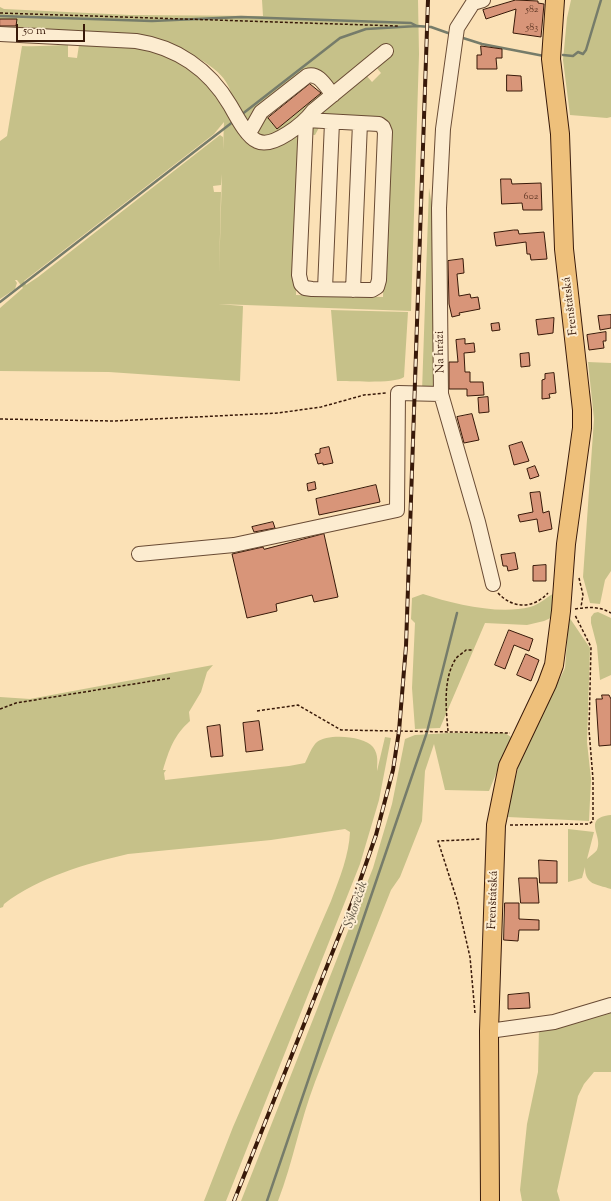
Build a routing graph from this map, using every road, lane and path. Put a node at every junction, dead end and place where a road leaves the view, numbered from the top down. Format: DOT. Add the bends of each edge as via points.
graph roads {
  1 [pos="484,0"];
  2 [pos="555,0"];
  3 [pos="0,13"];
  4 [pos="398,26"];
  5 [pos="0,34"];
  6 [pos="386,51"];
  7 [pos="333,95"];
  8 [pos="306,120"];
  9 [pos="332,122"];
  10 [pos="241,123"];
  11 [pos="360,123"];
  12 [pos="325,289"];
  13 [pos="353,290"];
  14 [pos="398,393"];
  15 [pos="441,394"];
  16 [pos="0,419"];
  17 [pos="139,554"];
  18 [pos="579,578"];
  19 [pos="494,584"];
  20 [pos="556,590"];
  21 [pos="581,608"];
  22 [pos="567,610"];
  23 [pos="611,613"];
  24 [pos="473,650"];
  25 [pos="171,678"];
  26 [pos="0,709"];
  27 [pos="257,711"];
  28 [pos="448,731"];
  29 [pos="521,738"];
  30 [pos="496,831"];
  31 [pos="611,1005"];
  32 [pos="476,1015"];
  33 [pos="489,1031"];
  34 [pos="490,1201"];
  1 -- 15 [label="street, Na hrázi" via="473,3 457,28 443,129 439,208"];
  2 -- 20 [label="main road, Frenštátská" via="551,56 560,134 564,249 582,410 581,438"];
  3 -- 4 [label="path"];
  5 -- 10 [label="street" via="127,40 158,45 178,54 217,84"];
  6 -- 7 [label="street"];
  7 -- 8 [label="street"];
  7 -- 10 [label="street" via="319,78 307,76 261,112 252,128"];
  8 -- 9 [label="street"];
  8 -- 10 [label="street" via="266,143 257,141"];
  8 -- 12 [label="street" via="299,275 305,288"];
  9 -- 11 [label="street"];
  9 -- 12 [label="street"];
  11 -- 13 [label="street"];
  11 -- 13 [label="street" via="379,124 385,132 379,280 377,287 372,290"];
  12 -- 13 [label="street"];
  14 -- 15 [label="street"];
  14 -- 16 [label="path" via="364,395 321,407 278,413 113,421"];
  14 -- 17 [label="street" via="397,510 234,545"];
  15 -- 19 [label="street, Na hrázi"];
  18 -- 21 [label="path"];
  19 -- 20 [label="path" via="505,601 516,605 533,604"];
  20 -- 22 [label="main road, Frenštátská"];
  21 -- 22 [label="path"];
  21 -- 23 [label="path" via="603,608"];
  22 -- 29 [label="main road, Frenštátská" via="551,675"];
  22 -- 30 [label="path" via="591,647 589,730 593,821 589,824"];
  24 -- 28 [label="path" via="466,650 455,659 448,679"];
  25 -- 26 [label="path" via="16,703"];
  27 -- 28 [label="path" via="298,705 341,730"];
  28 -- 29 [label="path" via="506,732"];
  29 -- 30 [label="main road, Frenštátská" via="508,766"];
  30 -- 32 [label="path" via="438,841 457,900 470,957"];
  30 -- 33 [label="main road, Frenštátská"];
  31 -- 33 [label="street" via="554,1022"];
  33 -- 34 [label="main road, Frenštátská"];
}
